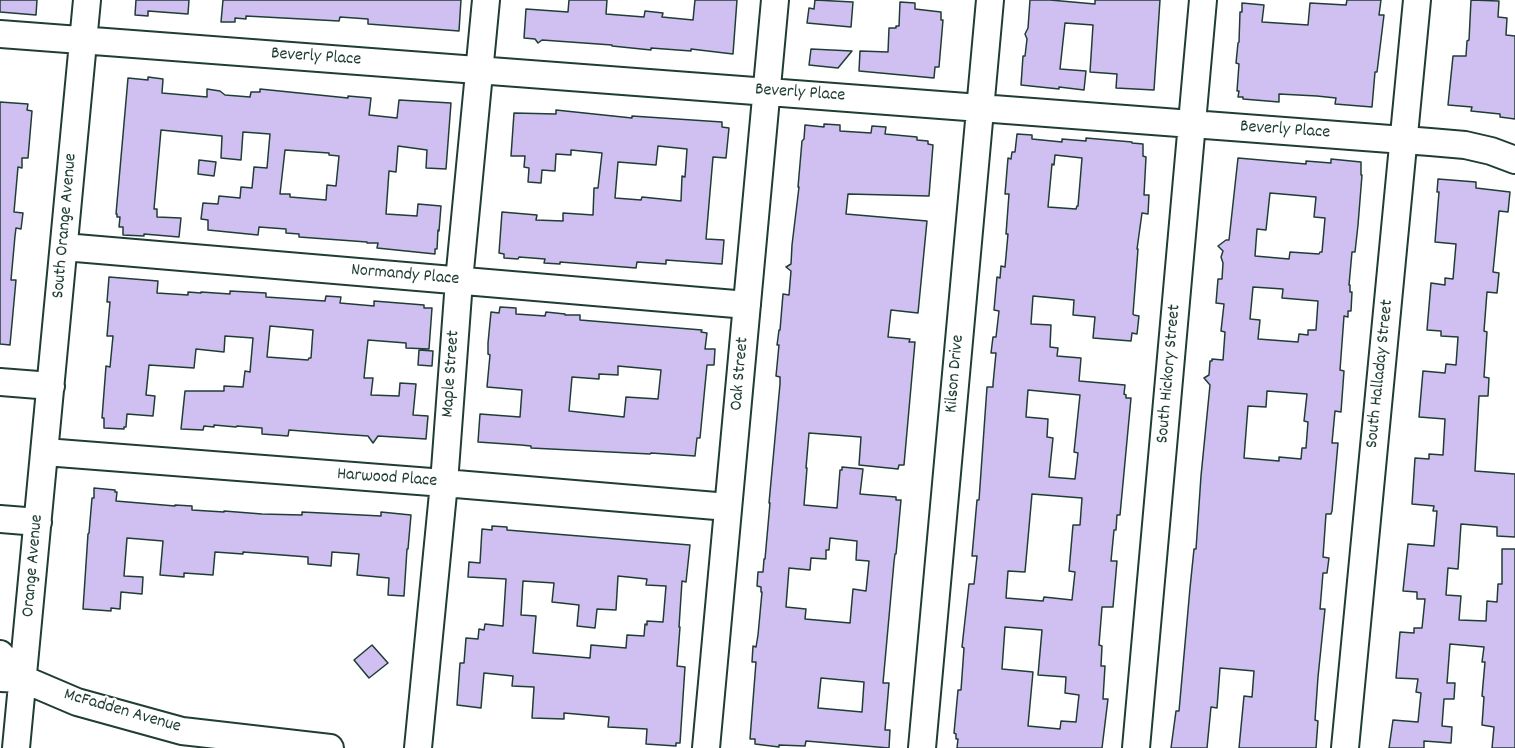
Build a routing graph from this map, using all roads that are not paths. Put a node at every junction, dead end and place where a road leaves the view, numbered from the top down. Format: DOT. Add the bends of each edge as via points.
graph roads {
  1 [pos="87,0"];
  2 [pos="486,0"];
  3 [pos="775,0"];
  4 [pos="990,0"];
  5 [pos="1203,0"];
  6 [pos="1417,0"];
  7 [pos="0,34"];
  8 [pos="83,40"];
  9 [pos="480,70"];
  10 [pos="766,92"];
  11 [pos="980,108"];
  12 [pos="1192,124"];
  13 [pos="1404,140"];
  14 [pos="1515,160"];
  15 [pos="64,247"];
  16 [pos="459,281"];
  17 [pos="747,305"];
  18 [pos="0,382"];
  19 [pos="51,386"];
  20 [pos="45,453"];
  21 [pos="444,483"];
  22 [pos="728,507"];
  23 [pos="0,519"];
  24 [pos="38,522"];
  25 [pos="0,654"];
  26 [pos="11,678"];
  27 [pos="295,746"];
  28 [pos="16,748"];
  29 [pos="330,748"];
  30 [pos="418,748"];
  31 [pos="706,748"];
  32 [pos="922,748"];
  33 [pos="1136,748"];
  34 [pos="1345,748"];
  1 -- 8 [label="street, South Orange Avenue"];
  2 -- 9 [label="street, Maple Street"];
  3 -- 10 [label="street, Oak Street"];
  4 -- 11 [label="street, Kilson Drive"];
  5 -- 12 [label="street, South Hickory Street"];
  6 -- 13 [label="street, South Halladay Street"];
  7 -- 8 [label="street, Beverly Place"];
  8 -- 9 [label="street, Beverly Place"];
  8 -- 15 [label="street, South Orange Avenue"];
  9 -- 10 [label="street, Beverly Place"];
  9 -- 16 [label="street, Maple Street"];
  10 -- 11 [label="street, Beverly Place"];
  10 -- 17 [label="street, Oak Street"];
  11 -- 12 [label="street, Beverly Place"];
  11 -- 32 [label="street, Kilson Drive"];
  12 -- 13 [label="street, Beverly Place"];
  12 -- 33 [label="street, South Hickory Street"];
  13 -- 14 [label="street, Beverly Place" via="1465,145"];
  13 -- 34 [label="street, South Halladay Street"];
  15 -- 16 [label="street, Normandy Place"];
  15 -- 19 [label="street, South Orange Avenue"];
  16 -- 17 [label="street, Normandy Place"];
  16 -- 21 [label="street, Maple Street"];
  17 -- 22 [label="street, Oak Street"];
  18 -- 19 [label="street"];
  19 -- 20 [label="street, South Orange Avenue"];
  20 -- 21 [label="street, Harwood Place"];
  20 -- 24 [label="street, Orange Avenue"];
  21 -- 22 [label="street, Harwood Place"];
  21 -- 30 [label="street, Maple Street"];
  22 -- 31 [label="street, Oak Street"];
  23 -- 24 [label="street"];
  24 -- 26 [label="street, Orange Avenue"];
  25 -- 26 [label="street, McFadden Avenue"];
  26 -- 27 [label="street, McFadden Avenue" via="77,702 182,731"];
  26 -- 28 [label="street"];
  27 -- 29 [label="street, McFadden Avenue"];
}
